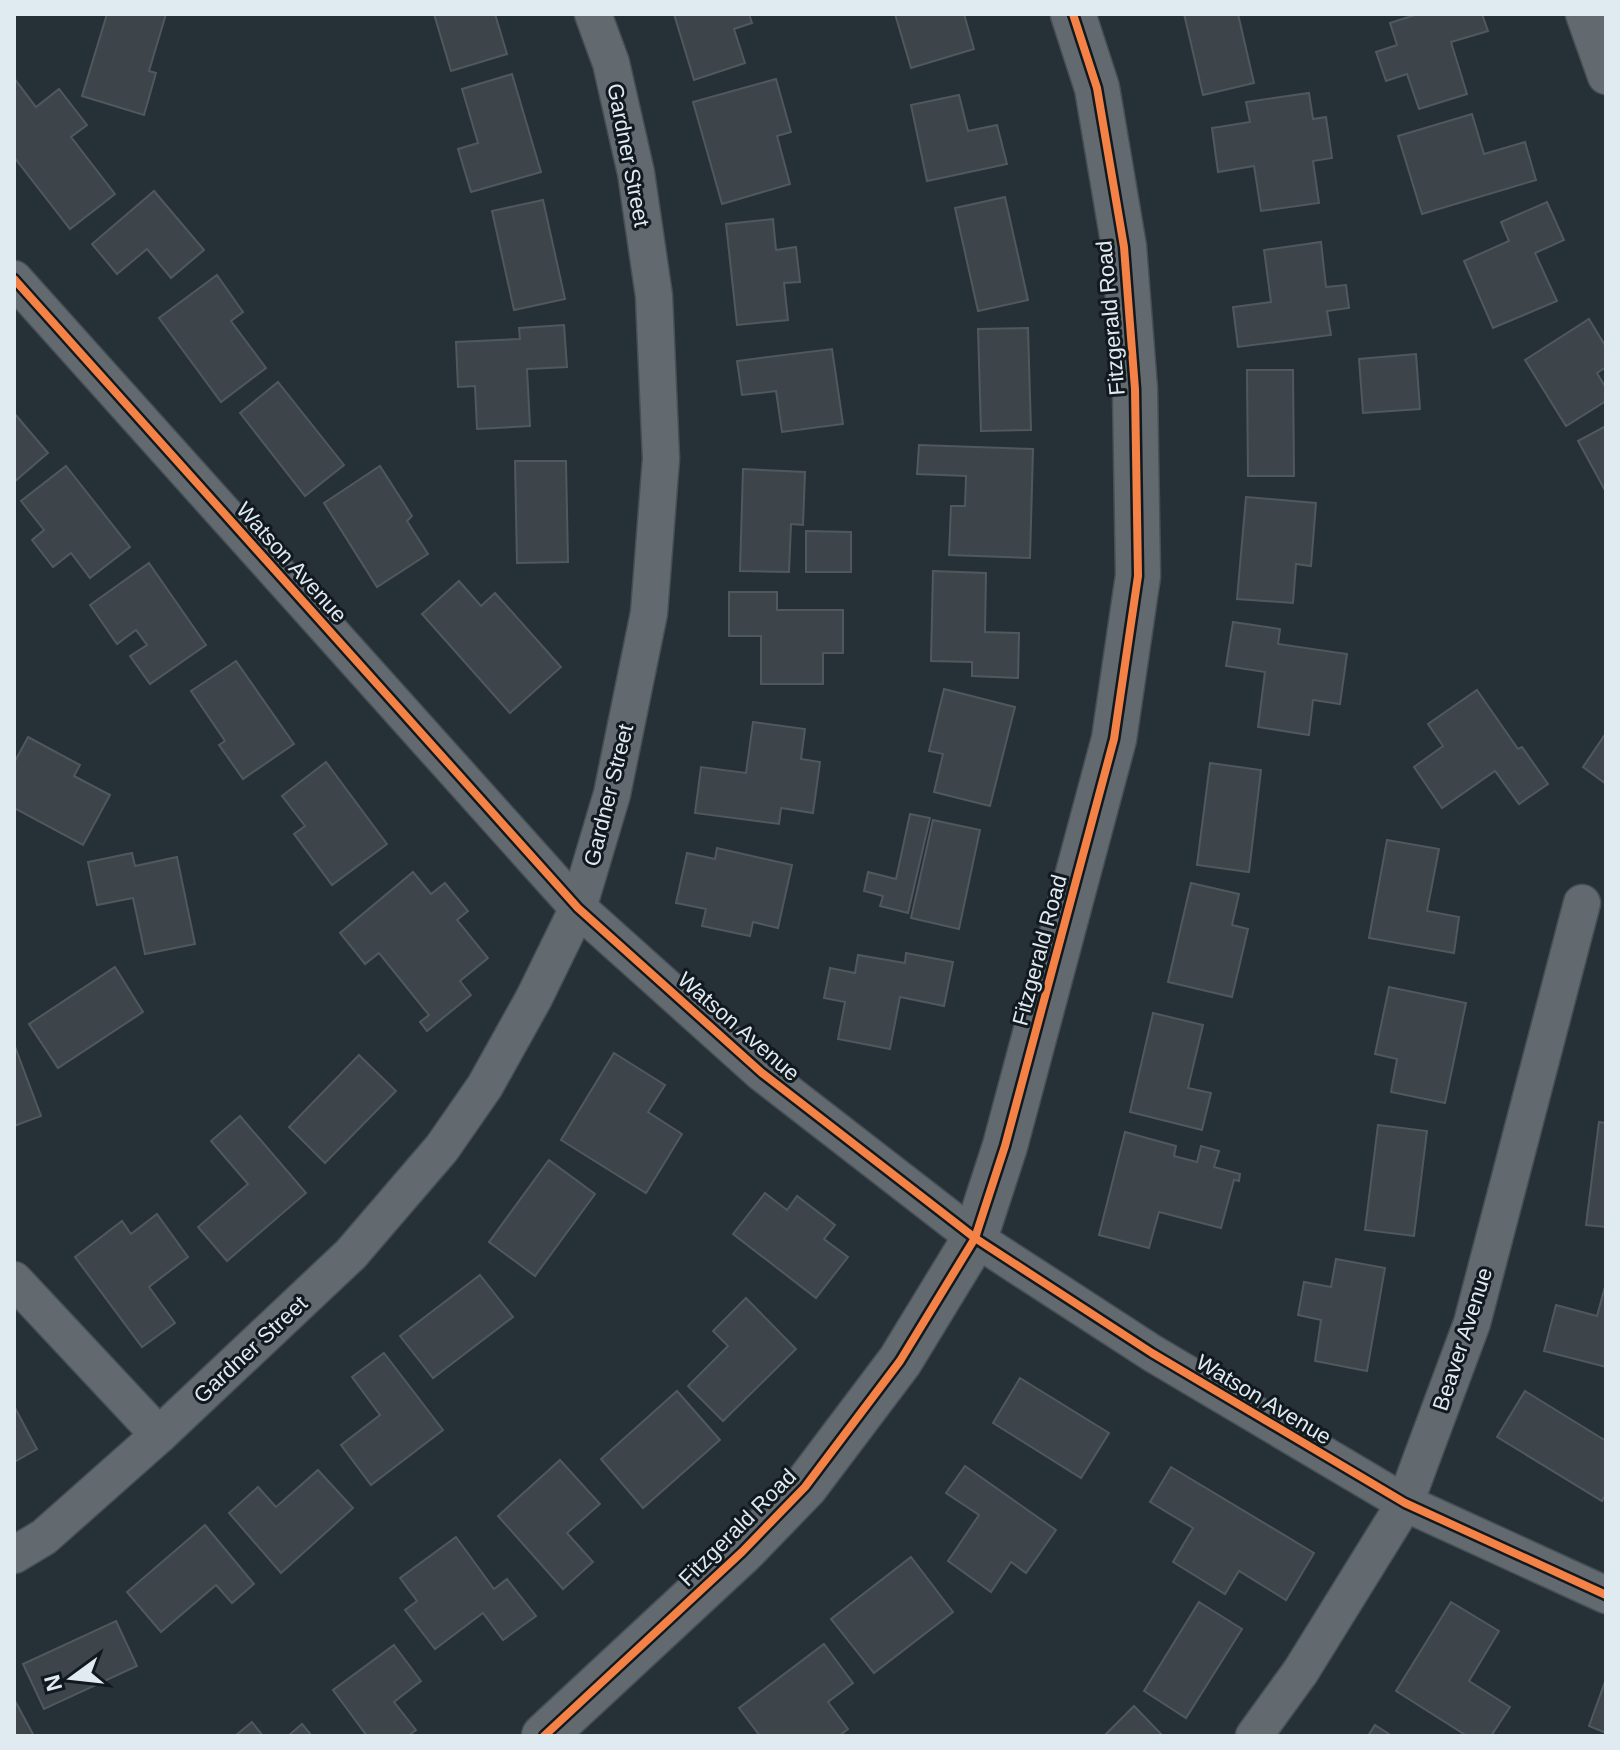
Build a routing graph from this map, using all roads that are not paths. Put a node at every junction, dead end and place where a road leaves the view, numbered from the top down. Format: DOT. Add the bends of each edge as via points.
graph roads {
  1 [pos="593,14"];
  2 [pos="1073,14"];
  3 [pos="1584,14"];
  4 [pos="1606,76"];
  5 [pos="14,279"];
  6 [pos="1582,903"];
  7 [pos="578,908"];
  8 [pos="975,1238"];
  9 [pos="14,1280"];
  10 [pos="159,1435"];
  11 [pos="1405,1503"];
  12 [pos="14,1555"];
  13 [pos="1606,1595"];
  14 [pos="544,1736"];
  15 [pos="1254,1736"];
  1 -- 7 [label="street, Gardner Street" via="611,63 636,173 654,296 661,459 649,613 612,794"];
  2 -- 8 [label="main road, Fitzgerald Road" via="1097,88 1124,247 1135,389 1138,576 1114,739 1005,1146"];
  3 -- 4 [label="street"];
  5 -- 7 [label="street, Watson Avenue"];
  6 -- 11 [label="street, Beaver Avenue" via="1472,1323"];
  7 -- 8 [label="street, Watson Avenue" via="762,1073"];
  7 -- 10 [label="street, Gardner Street" via="485,1086 442,1148 351,1254"];
  8 -- 11 [label="street, Watson Avenue" via="1152,1353"];
  8 -- 14 [label="main road, Fitzgerald Road" via="900,1361 805,1487"];
  9 -- 10 [label="street"];
  10 -- 12 [label="street, Gardner Street" via="44,1537"];
  11 -- 13 [label="street, Watson Avenue"];
  11 -- 15 [label="street, Beaver Avenue" via="1301,1671"];
}
